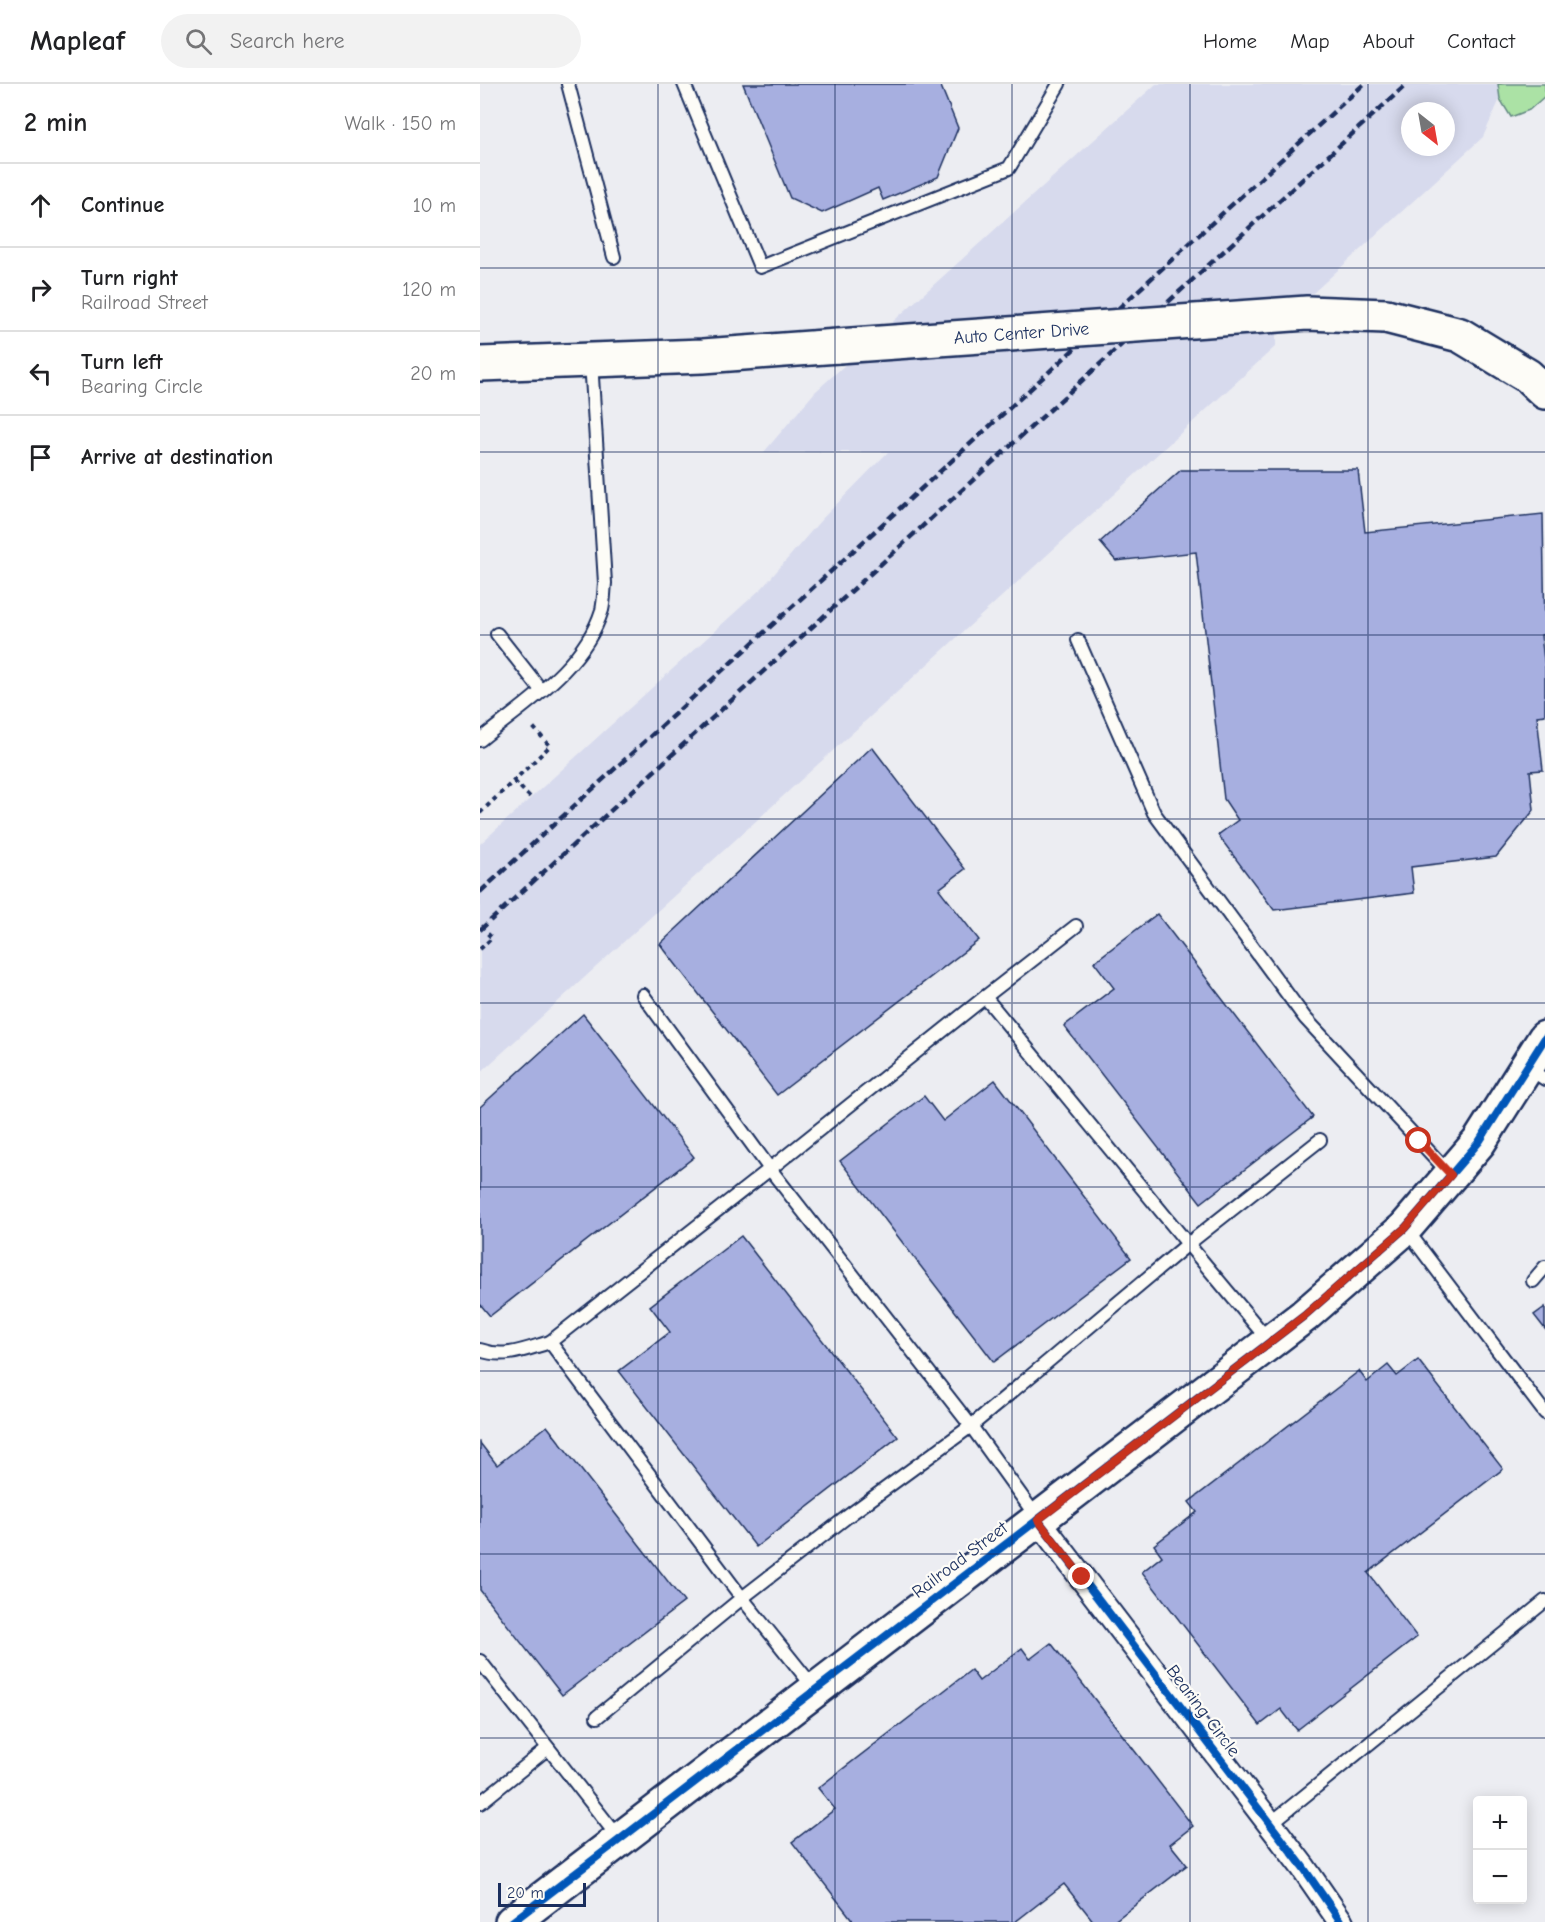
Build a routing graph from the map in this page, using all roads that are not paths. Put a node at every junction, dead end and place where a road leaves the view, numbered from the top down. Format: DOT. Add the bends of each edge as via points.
graph roads {
  1 [pos="568,84"];
  2 [pos="684,84"];
  3 [pos="1059,84"];
  4 [pos="614,257"];
  5 [pos="591,360"];
  6 [pos="480,364"];
  7 [pos="1545,392"];
  8 [pos="497,634"];
  9 [pos="1077,640"];
  10 [pos="541,690"];
  11 [pos="480,740"];
  12 [pos="1076,926"];
  13 [pos="643,995"];
  14 [pos="985,997"];
  15 [pos="1545,1038"];
  16 [pos="1536,1073"];
  17 [pos="1320,1140"];
  18 [pos="770,1168"];
  19 [pos="1451,1175"];
  20 [pos="1405,1228"];
  21 [pos="1188,1244"];
  22 [pos="1545,1267"];
  23 [pos="1533,1281"];
  24 [pos="550,1342"];
  25 [pos="1270,1342"];
  26 [pos="480,1350"];
  27 [pos="1545,1413"];
  28 [pos="971,1426"];
  29 [pos="1038,1520"];
  30 [pos="742,1598"];
  31 [pos="1545,1602"];
  32 [pos="480,1661"];
  33 [pos="816,1689"];
  34 [pos="597,1717"];
  35 [pos="548,1748"];
  36 [pos="480,1803"];
  37 [pos="1270,1824"];
  38 [pos="620,1839"];
  39 [pos="512,1922"];
  40 [pos="1341,1922"];
  1 -- 4 [label="lane"];
  2 -- 3 [label="lane" via="760,267 1009,168"];
  5 -- 6 [label="main road, Auto Center Drive"];
  5 -- 7 [label="main road, Auto Center Drive, bridge" via="1307,313 1386,316 1460,335 1528,376"];
  5 -- 10 [label="lane" via="605,583 602,609 572,664"];
  8 -- 10 [label="lane"];
  9 -- 19 [label="lane" via="1154,813 1305,1018"];
  10 -- 11 [label="lane"];
  12 -- 14 [label="lane"];
  13 -- 18 [label="lane"];
  14 -- 18 [label="lane"];
  14 -- 21 [label="lane"];
  15 -- 16 [label="main road, Railroad Street"];
  16 -- 19 [label="main road, Railroad Street"];
  17 -- 21 [label="lane"];
  18 -- 24 [label="lane"];
  18 -- 28 [label="lane"];
  19 -- 20 [label="main road, Railroad Street"];
  20 -- 25 [label="main road, Railroad Street"];
  20 -- 27 [label="lane"];
  21 -- 25 [label="lane"];
  21 -- 28 [label="lane"];
  22 -- 23 [label="lane"];
  24 -- 26 [label="lane" via="511,1354 492,1355"];
  24 -- 30 [label="lane"];
  25 -- 29 [label="main road, Railroad Street"];
  28 -- 29 [label="lane"];
  28 -- 30 [label="lane"];
  29 -- 33 [label="main road, Railroad Street"];
  29 -- 37 [label="street, Bearing Circle"];
  30 -- 33 [label="lane"];
  30 -- 34 [label="lane"];
  31 -- 37 [label="lane"];
  32 -- 35 [label="lane"];
  33 -- 38 [label="main road, Railroad Street"];
  35 -- 36 [label="lane"];
  35 -- 38 [label="lane"];
  37 -- 40 [label="street, Bearing Circle"];
  38 -- 39 [label="main road, Railroad Street"];
}
